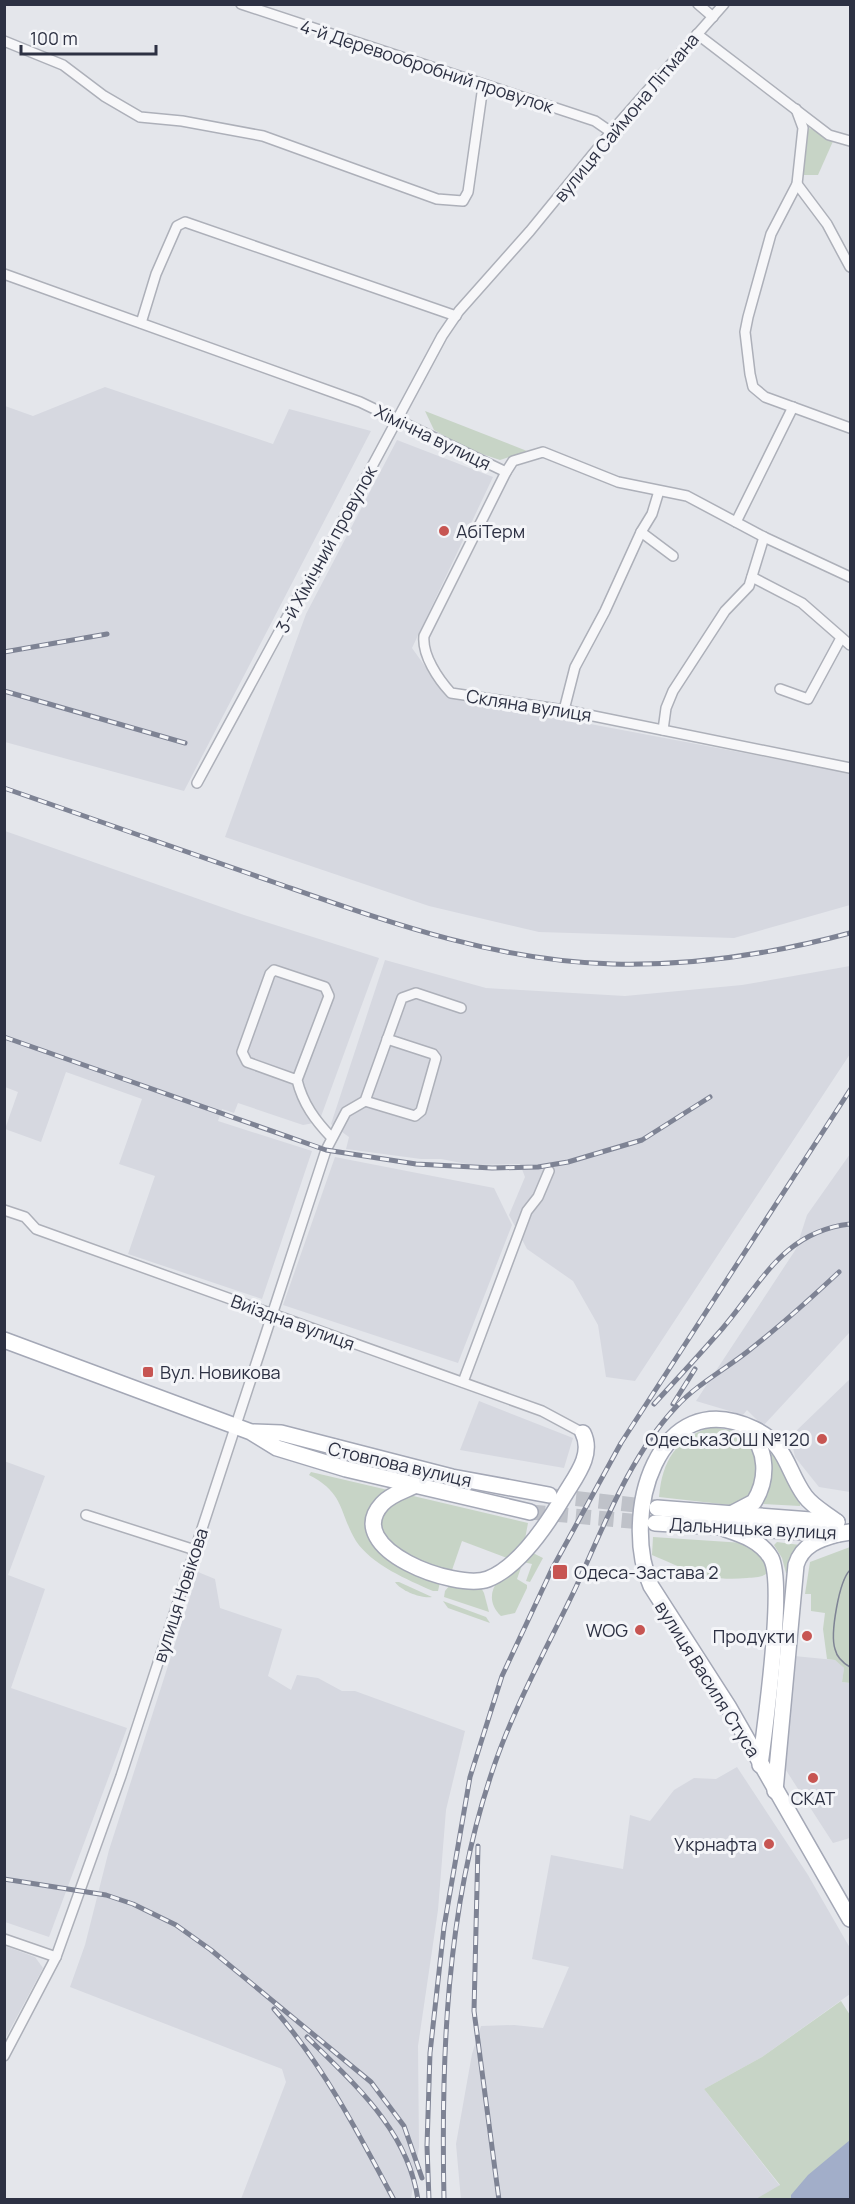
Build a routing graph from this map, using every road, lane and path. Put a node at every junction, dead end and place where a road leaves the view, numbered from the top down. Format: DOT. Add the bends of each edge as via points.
graph roads {
  1 [pos="241,4"];
  2 [pos="698,4"];
  3 [pos="724,4"];
  4 [pos="712,17"];
  5 [pos="697,34"];
  6 [pos="4,41"];
  7 [pos="483,86"];
  8 [pos="796,109"];
  9 [pos="610,132"];
  10 [pos="850,141"];
  11 [pos="797,184"];
  12 [pos="530,231"];
  13 [pos="850,267"];
  14 [pos="4,274"];
  15 [pos="456,316"];
  16 [pos="141,323"];
  17 [pos="793,407"];
  18 [pos="397,420"];
  19 [pos="850,428"];
  20 [pos="506,472"];
  21 [pos="659,490"];
  22 [pos="736,522"];
  23 [pos="641,532"];
  24 [pos="764,537"];
  25 [pos="673,556"];
  26 [pos="752,577"];
  27 [pos="850,577"];
  28 [pos="842,638"];
  29 [pos="850,645"];
  30 [pos="780,689"];
  31 [pos="564,710"];
  32 [pos="663,730"];
  33 [pos="850,768"];
  34 [pos="197,783"];
  35 [pos="461,1008"];
  36 [pos="387,1039"];
  37 [pos="297,1080"];
  38 [pos="365,1101"];
  39 [pos="331,1137"];
  40 [pos="549,1171"];
  41 [pos="4,1210"];
  42 [pos="270,1314"];
  43 [pos="4,1340"];
  44 [pos="463,1382"];
  45 [pos="738,1423"];
  46 [pos="235,1425"];
  47 [pos="251,1431"];
  48 [pos="583,1433"];
  49 [pos="414,1486"];
  50 [pos="549,1495"];
  51 [pos="657,1508"];
  52 [pos="530,1512"];
  53 [pos="86,1515"];
  54 [pos="726,1522"];
  55 [pos="655,1523"];
  56 [pos="844,1528"];
  57 [pos="195,1550"];
  58 [pos="760,1765"];
  59 [pos="775,1791"];
  60 [pos="850,1919"];
  61 [pos="4,1939"];
  62 [pos="56,1957"];
  63 [pos="4,2056"];
  1 -- 7 [label="street, 4-й Деревообробний провулок"];
  2 -- 4 [label="street"];
  3 -- 4 [label="street, вулиця Саймона Літмана"];
  4 -- 5 [label="street, вулиця Саймона Літмана"];
  5 -- 8 [label="street"];
  5 -- 9 [label="street, вулиця Саймона Літмана"];
  6 -- 7 [label="street" via="63,65 140,117 263,136 437,199 463,201 468,192"];
  7 -- 9 [label="street, 4-й Деревообробний провулок" via="595,121"];
  8 -- 10 [label="street" via="829,135"];
  8 -- 11 [label="street" via="803,128"];
  9 -- 12 [label="street, вулиця Саймона Літмана"];
  11 -- 13 [label="street" via="827,224"];
  11 -- 17 [label="street" via="771,234 745,332 753,387 765,397"];
  12 -- 15 [label="street, 3-й Хімічний провулок"];
  14 -- 16 [label="street, Хімічна вулиця"];
  15 -- 16 [label="street" via="184,222 177,226 156,274"];
  15 -- 18 [label="street, 3-й Хімічний провулок"];
  16 -- 18 [label="street, Хімічна вулиця" via="360,402"];
  17 -- 19 [label="street"];
  17 -- 22 [label="street"];
  18 -- 20 [label="street, Хімічна вулиця"];
  18 -- 34 [label="street, 3-й Хімічний провулок"];
  20 -- 21 [label="street, Хімічна вулиця" via="513,461 543,452 618,482"];
  20 -- 31 [label="street, Скляна вулиця" via="424,636 423,646 451,693"];
  21 -- 22 [label="street, Хімічна вулиця" via="687,496"];
  21 -- 23 [label="street" via="652,514"];
  22 -- 24 [label="street, Хімічна вулиця"];
  23 -- 25 [label="street"];
  23 -- 31 [label="street" via="575,667"];
  24 -- 26 [label="street"];
  24 -- 27 [label="street, Хімічна вулиця"];
  26 -- 28 [label="street" via="802,603"];
  26 -- 32 [label="street" via="749,586 703,642 673,691"];
  28 -- 29 [label="street"];
  28 -- 30 [label="street" via="808,699"];
  31 -- 32 [label="street, Скляна вулиця"];
  32 -- 33 [label="street, Скляна вулиця"];
  35 -- 36 [label="street" via="409,994 402,998"];
  36 -- 38 [label="street"];
  36 -- 38 [label="street" via="436,1058 421,1111 415,1116"];
  37 -- 37 [label="street" via="247,1062 242,1052 274,970 325,987 329,996"];
  37 -- 39 [label="street" via="301,1098"];
  38 -- 39 [label="street, вулиця Новікова" via="346,1112"];
  39 -- 42 [label="street, вулиця Новікова"];
  40 -- 44 [label="street" via="538,1197 526,1211"];
  41 -- 42 [label="street, Виїздна вулиця" via="25,1217 36,1229"];
  42 -- 44 [label="street, Виїздна вулиця"];
  42 -- 46 [label="street, вулиця Новікова"];
  43 -- 46 [label="main road, Стовпова вулиця"];
  44 -- 48 [label="street, Виїздна вулиця" via="542,1411"];
  45 -- 54 [label="main road" via="760,1446 764,1461 762,1480 754,1502"];
  45 -- 56 [label="main road" via="778,1446 806,1497"];
  45 -- 58 [label="main road, вулиця Василя Стуса" via="714,1419 698,1422 665,1444 648,1481 640,1543 643,1568 651,1586 729,1706"];
  46 -- 47 [label="main road, Стовпова вулиця"];
  46 -- 57 [label="street, вулиця Новікова"];
  47 -- 49 [label="main road, Стовпова вулиця" via="277,1448"];
  47 -- 50 [label="main road, Стовпова вулиця" via="281,1433 452,1477"];
  48 -- 49 [label="main road" via="585,1459 552,1516 504,1569 486,1579 467,1581 435,1574 399,1558 379,1542 375,1531 377,1510 391,1497"];
  49 -- 52 [label="main road, Стовпова вулиця"];
  51 -- 54 [label="main road, Дальницька вулиця"];
  53 -- 57 [label="street"];
  54 -- 55 [label="main road, Дальницька вулиця"];
  54 -- 56 [label="main road, Дальницька вулиця"];
  54 -- 58 [label="main road" via="764,1548 775,1571 776,1603"];
  56 -- 59 [label="main road" via="805,1549 796,1565"];
  57 -- 62 [label="street, вулиця Новікова" via="121,1776"];
  58 -- 59 [label="main road, вулиця Василя Стуса"];
  59 -- 60 [label="main road, вулиця Василя Стуса"];
  61 -- 62 [label="street"];
  62 -- 63 [label="street, вулиця Новікова"];
}
